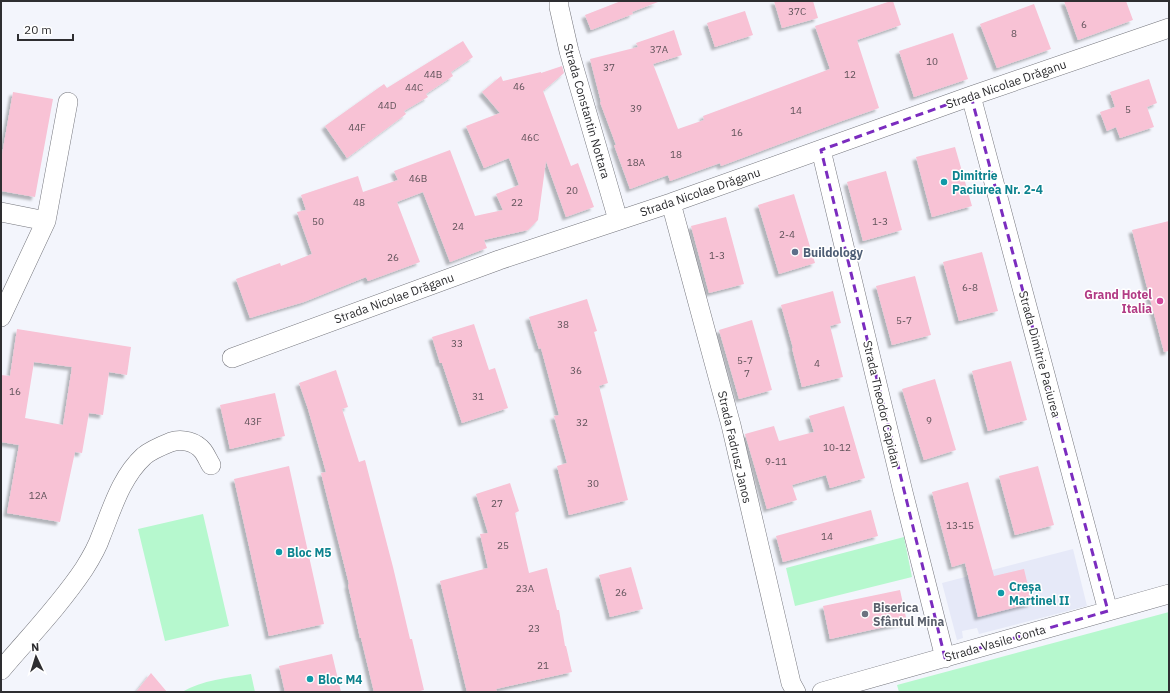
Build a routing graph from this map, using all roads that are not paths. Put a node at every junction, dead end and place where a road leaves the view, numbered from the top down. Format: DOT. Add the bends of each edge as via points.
graph roads {
  1 [pos="559,1"];
  2 [pos="1169,28"];
  3 [pos="971,96"];
  4 [pos="68,102"];
  5 [pos="821,150"];
  6 [pos="671,203"];
  7 [pos="1,212"];
  8 [pos="618,220"];
  9 [pos="46,221"];
  10 [pos="1,317"];
  11 [pos="232,358"];
  12 [pos="211,465"];
  13 [pos="1169,594"];
  14 [pos="1108,611"];
  15 [pos="945,658"];
  16 [pos="1,670"];
  17 [pos="796,692"];
  18 [pos="822,692"];
  1 -- 8 [label="street, Strada Constantin Nottara" via="569,51"];
  2 -- 3 [label="street, Strada Nicolae Drăganu"];
  3 -- 5 [label="street, Strada Nicolae Drăganu"];
  3 -- 14 [label="street, Strada Dimitrie Paciurea"];
  4 -- 9 [label="street"];
  5 -- 6 [label="street, Strada Nicolae Drăganu"];
  5 -- 15 [label="street, Strada Theodor Capidan"];
  6 -- 8 [label="street, Strada Nicolae Drăganu"];
  6 -- 17 [label="street, Strada Fadrusz Janos" via="731,425 790,683"];
  7 -- 9 [label="street"];
  8 -- 11 [label="street, Strada Nicolae Drăganu" via="499,260"];
  9 -- 10 [label="street"];
  12 -- 16 [label="street" via="198,446 185,440 159,446 144,456 124,482 97,547 79,576"];
  13 -- 14 [label="street, Strada Vasile Conta"];
  14 -- 15 [label="street, Strada Vasile Conta"];
  15 -- 18 [label="street, Strada Vasile Conta"];
}
